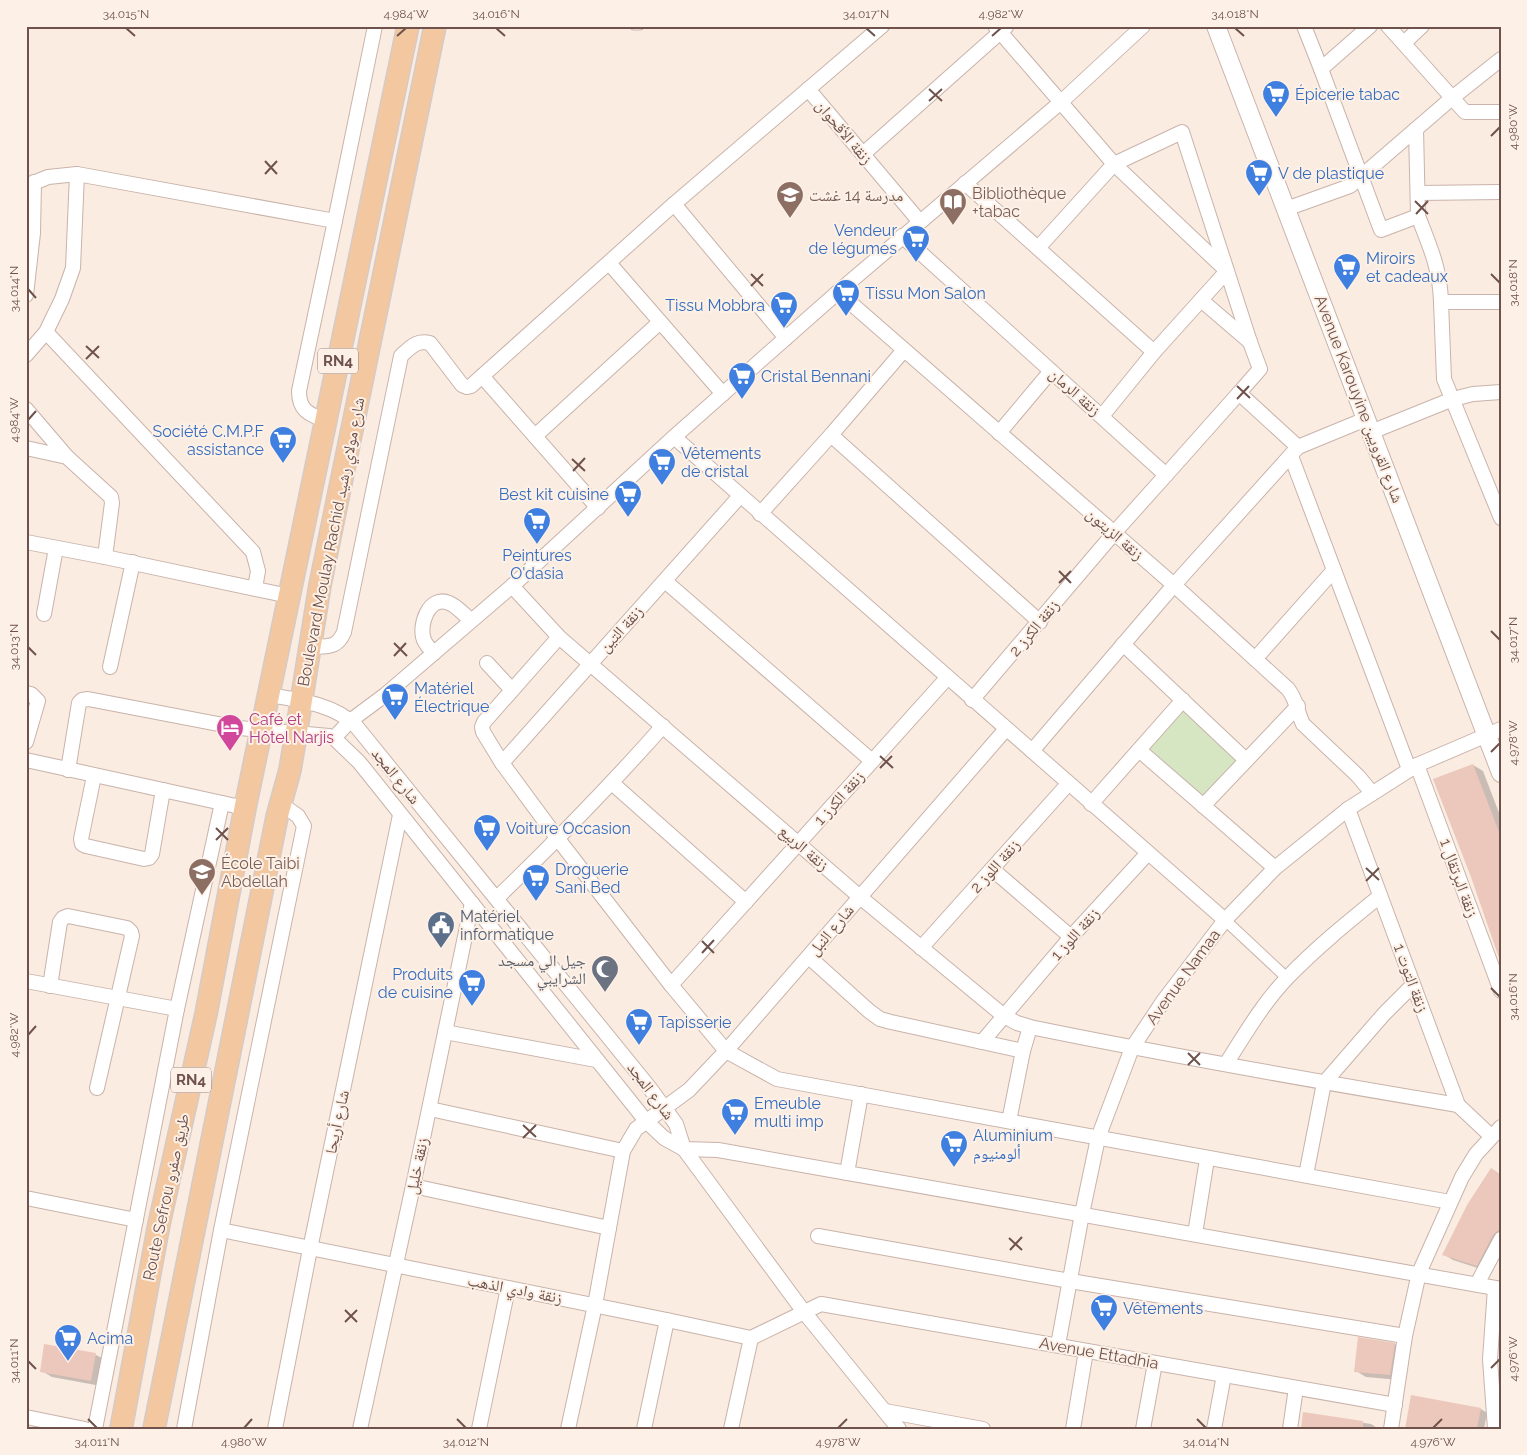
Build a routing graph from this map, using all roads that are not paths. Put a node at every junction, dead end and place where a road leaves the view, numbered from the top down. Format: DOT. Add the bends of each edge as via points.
graph roads {
  1 [pos="375,26"];
  2 [pos="408,26"];
  3 [pos="435,26"];
  4 [pos="634,26"];
  5 [pos="640,26"];
  6 [pos="882,26"];
  7 [pos="1143,26"];
  8 [pos="1216,26"];
  9 [pos="1304,26"];
  10 [pos="1370,26"];
  11 [pos="1388,26"];
  12 [pos="1422,26"];
  13 [pos="1000,28"];
  14 [pos="1404,42"];
  15 [pos="1501,59"];
  16 [pos="1321,69"];
  17 [pos="808,89"];
  18 [pos="1452,98"];
  19 [pos="1061,102"];
  20 [pos="1501,112"];
  21 [pos="1416,129"];
  22 [pos="863,154"];
  23 [pos="1114,164"];
  24 [pos="77,174"];
  25 [pos="1361,177"];
  26 [pos="965,183"];
  27 [pos="30,184"];
  28 [pos="1501,192"];
  29 [pos="1418,193"];
  30 [pos="674,204"];
  31 [pos="1286,209"];
  32 [pos="1418,216"];
  33 [pos="335,221"];
  34 [pos="920,222"];
  35 [pos="902,236"];
  36 [pos="1038,248"];
  37 [pos="609,263"];
  38 [pos="1226,271"];
  39 [pos="838,292"];
  40 [pos="26,295"];
  41 [pos="1201,300"];
  42 [pos="1441,302"];
  43 [pos="1501,302"];
  44 [pos="660,322"];
  45 [pos="46,332"];
  46 [pos="786,338"];
  47 [pos="1250,342"];
  48 [pos="904,350"];
  49 [pos="1154,352"];
  50 [pos="26,355"];
  51 [pos="1051,371"];
  52 [pos="482,376"];
  53 [pos="1501,392"];
  54 [pos="1239,393"];
  55 [pos="723,394"];
  56 [pos="1453,399"];
  57 [pos="26,409"];
  58 [pos="1102,416"];
  59 [pos="326,421"];
  60 [pos="1369,426"];
  61 [pos="999,433"];
  62 [pos="831,435"];
  63 [pos="535,436"];
  64 [pos="674,437"];
  65 [pos="26,448"];
  66 [pos="1295,451"];
  67 [pos="67,457"];
  68 [pos="1166,474"];
  69 [pos="1494,485"];
  70 [pos="740,496"];
  71 [pos="598,508"];
  72 [pos="760,514"];
  73 [pos="1501,518"];
  74 [pos="1114,533"];
  75 [pos="26,542"];
  76 [pos="56,548"];
  77 [pos="105,557"];
  78 [pos="133,562"];
  79 [pos="1334,570"];
  80 [pos="665,581"];
  81 [pos="1174,585"];
  82 [pos="512,586"];
  83 [pos="255,588"];
  84 [pos="289,596"];
  85 [pos="44,614"];
  86 [pos="471,620"];
  87 [pos="1040,622"];
  88 [pos="559,637"];
  89 [pos="1124,644"];
  90 [pos="310,647"];
  91 [pos="434,653"];
  92 [pos="1255,659"];
  93 [pos="488,663"];
  94 [pos="590,663"];
  95 [pos="110,667"];
  96 [pos="948,678"];
  97 [pos="512,690"];
  98 [pos="26,693"];
  99 [pos="269,695"];
  100 [pos="972,700"];
  101 [pos="1183,700"];
  102 [pos="301,701"];
  103 [pos="1298,706"];
  104 [pos="350,720"];
  105 [pos="663,726"];
  106 [pos="1006,729"];
  107 [pos="262,731"];
  108 [pos="1494,732"];
  109 [pos="296,734"];
  110 [pos="334,738"];
  111 [pos="26,742"];
  112 [pos="1140,750"];
  113 [pos="1032,752"];
  114 [pos="26,760"];
  115 [pos="1246,760"];
  116 [pos="872,761"];
  117 [pos="502,763"];
  118 [pos="1413,767"];
  119 [pos="68,770"];
  120 [pos="1501,772"];
  121 [pos="94,776"];
  122 [pos="612,783"];
  123 [pos="1068,784"];
  124 [pos="163,790"];
  125 [pos="1372,793"];
  126 [pos="222,803"];
  127 [pos="281,804"];
  128 [pos="1092,804"];
  129 [pos="1203,806"];
  130 [pos="245,808"];
  131 [pos="1348,809"];
  132 [pos="400,815"];
  133 [pos="558,839"];
  134 [pos="798,843"];
  135 [pos="1148,853"];
  136 [pos="1275,868"];
  137 [pos="992,869"];
  138 [pos="1380,896"];
  139 [pos="860,897"];
  140 [pos="497,898"];
  141 [pos="746,902"];
  142 [pos="472,903"];
  143 [pos="1225,920"];
  144 [pos="1071,937"];
  145 [pos="921,948"];
  146 [pos="809,957"];
  147 [pos="1288,978"];
  148 [pos="26,981"];
  149 [pos="671,985"];
  150 [pos="1414,985"];
  151 [pos="50,986"];
  152 [pos="1501,990"];
  153 [pos="119,998"];
  154 [pos="177,1009"];
  155 [pos="1004,1016"];
  156 [pos="1030,1027"];
  157 [pos="445,1032"];
  158 [pos="982,1042"];
  159 [pos="1132,1048"];
  160 [pos="726,1051"];
  161 [pos="1023,1051"];
  162 [pos="596,1060"];
  163 [pos="1226,1064"];
  164 [pos="1324,1083"];
  165 [pos="98,1088"];
  166 [pos="861,1094"];
  167 [pos="1458,1105"];
  168 [pos="664,1107"];
  169 [pos="430,1109"];
  170 [pos="646,1121"];
  171 [pos="1009,1121"];
  172 [pos="1496,1131"];
  173 [pos="1098,1138"];
  174 [pos="684,1149"];
  175 [pos="623,1151"];
  176 [pos="1207,1158"];
  177 [pos="847,1173"];
  178 [pos="1306,1175"];
  179 [pos="413,1186"];
  180 [pos="26,1198"];
  181 [pos="1450,1202"];
  182 [pos="1082,1214"];
  183 [pos="136,1220"];
  184 [pos="609,1228"];
  185 [pos="221,1230"];
  186 [pos="1195,1234"];
  187 [pos="818,1236"];
  188 [pos="1501,1239"];
  189 [pos="310,1249"];
  190 [pos="396,1265"];
  191 [pos="1419,1273"];
  192 [pos="1070,1281"];
  193 [pos="1477,1284"];
  194 [pos="508,1288"];
  195 [pos="1498,1288"];
  196 [pos="595,1305"];
  197 [pos="804,1312"];
  198 [pos="667,1320"];
  199 [pos="1405,1336"];
  200 [pos="751,1338"];
  201 [pos="1058,1345"];
  202 [pos="1086,1351"];
  203 [pos="1155,1363"];
  204 [pos="1224,1375"];
  205 [pos="1296,1388"];
  206 [pos="1395,1405"];
  207 [pos="885,1412"];
  208 [pos="26,1417"];
  209 [pos="85,1429"];
  210 [pos="95,1429"];
  211 [pos="121,1429"];
  212 [pos="154,1429"];
  213 [pos="184,1429"];
  214 [pos="275,1429"];
  215 [pos="360,1429"];
  216 [pos="479,1429"];
  217 [pos="568,1429"];
  218 [pos="644,1429"];
  219 [pos="731,1429"];
  220 [pos="898,1429"];
  221 [pos="983,1429"];
  222 [pos="1073,1429"];
  223 [pos="1143,1429"];
  224 [pos="1214,1429"];
  225 [pos="1290,1429"];
  226 [pos="1391,1429"];
  227 [pos="1496,1429"];
  1 -- 33 [label="street"];
  2 -- 59 [label="main road, Boulevard Moulay Rachid شارع مولاي رشيد / RN4"];
  3 -- 90 [label="main road, Boulevard Moulay Rachid شارع مولاي رشيد / RN4"];
  4 -- 5 [label="lane"];
  6 -- 17 [label="street"];
  7 -- 19 [label="street"];
  8 -- 31 [label="street, Avenue Karouyine شارع القرويين"];
  9 -- 16 [label="street"];
  10 -- 16 [label="street"];
  11 -- 14 [label="street"];
  12 -- 14 [label="street"];
  13 -- 19 [label="street"];
  13 -- 22 [label="street"];
  14 -- 18 [label="street"];
  15 -- 18 [label="street"];
  16 -- 25 [label="street"];
  17 -- 22 [label="street, زنقة الأقحوان"];
  17 -- 30 [label="street"];
  18 -- 20 [label="street" via="1465,112"];
  18 -- 21 [label="street"];
  19 -- 23 [label="street"];
  19 -- 26 [label="street"];
  21 -- 25 [label="street"];
  21 -- 29 [label="street"];
  22 -- 34 [label="street, زنقة الأقحوان"];
  23 -- 36 [label="street"];
  23 -- 38 [label="street"];
  23 -- 38 [label="street" via="1182,132"];
  24 -- 27 [label="street" via="48,177"];
  24 -- 33 [label="street"];
  24 -- 45 [label="street" via="72,268"];
  25 -- 31 [label="street" via="1350,186"];
  25 -- 32 [label="street" via="1381,230"];
  26 -- 34 [label="street"];
  26 -- 36 [label="street"];
  27 -- 40 [label="street" via="33,233"];
  28 -- 29 [label="street"];
  29 -- 32 [label="street"];
  30 -- 37 [label="street"];
  30 -- 46 [label="street"];
  31 -- 60 [label="street, Avenue Karouyine شارع القرويين"];
  32 -- 42 [label="street" via="1437,265"];
  33 -- 59 [label="street" via="299,391 302,408"];
  34 -- 35 [label="street"];
  35 -- 39 [label="street"];
  35 -- 51 [label="street, زنقة الرمان"];
  36 -- 49 [label="street"];
  37 -- 44 [label="street"];
  37 -- 52 [label="street"];
  38 -- 41 [label="street"];
  38 -- 47 [label="street"];
  39 -- 46 [label="street"];
  39 -- 48 [label="street, زنقة الزيتون"];
  41 -- 47 [label="street"];
  41 -- 49 [label="street"];
  42 -- 43 [label="street"];
  42 -- 56 [label="street" via="1444,379"];
  44 -- 55 [label="street"];
  44 -- 63 [label="street"];
  45 -- 50 [label="street"];
  45 -- 83 [label="street" via="253,552 258,571"];
  46 -- 55 [label="street"];
  47 -- 54 [label="street" via="1260,370"];
  48 -- 61 [label="street, زنقة الزيتون"];
  48 -- 62 [label="street"];
  49 -- 58 [label="street"];
  51 -- 58 [label="street, زنقة الرمان"];
  51 -- 61 [label="street"];
  52 -- 63 [label="street"];
  52 -- 90 [label="street" via="471,386 462,385 430,344 422,342 401,356 344,632 334,645"];
  53 -- 56 [label="street"];
  54 -- 66 [label="street"];
  54 -- 68 [label="street"];
  55 -- 64 [label="street"];
  56 -- 60 [label="street"];
  56 -- 69 [label="street"];
  57 -- 67 [label="street"];
  58 -- 68 [label="street, زنقة الرمان"];
  59 -- 84 [label="main road, Boulevard Moulay Rachid شارع مولاي رشيد / RN4"];
  60 -- 66 [label="street"];
  60 -- 108 [label="street, Avenue Karouyine شارع القرويين"];
  61 -- 74 [label="street, زنقة الزيتون"];
  62 -- 72 [label="street"];
  62 -- 87 [label="street"];
  63 -- 71 [label="street"];
  64 -- 70 [label="street"];
  64 -- 71 [label="street"];
  65 -- 67 [label="street"];
  66 -- 79 [label="street, زنقة البرتقال 1"];
  66 -- 81 [label="street"];
  67 -- 77 [label="street" via="111,497"];
  68 -- 74 [label="street, زنقة الكرز 2"];
  69 -- 73 [label="street"];
  70 -- 72 [label="street"];
  70 -- 80 [label="street, زنقة التين"];
  71 -- 82 [label="street"];
  72 -- 96 [label="street"];
  74 -- 81 [label="street, زنقة الزيتون"];
  74 -- 87 [label="street, زنقة الكرز 2"];
  75 -- 76 [label="street"];
  76 -- 77 [label="street"];
  76 -- 85 [label="street"];
  77 -- 78 [label="street"];
  78 -- 83 [label="street"];
  78 -- 95 [label="street"];
  79 -- 92 [label="street"];
  79 -- 118 [label="street, زنقة البرتقال 1"];
  80 -- 94 [label="street, زنقة التين"];
  80 -- 116 [label="street"];
  81 -- 89 [label="street"];
  81 -- 92 [label="street, زنقة الزيتون"];
  82 -- 86 [label="street"];
  82 -- 88 [label="street, زنقة الربيع"];
  83 -- 84 [label="street"];
  84 -- 99 [label="main road, Boulevard Moulay Rachid شارع مولاي رشيد / RN4"];
  86 -- 91 [label="street"];
  86 -- 91 [label="street" via="449,603 440,602 429,609 424,616 423,638"];
  87 -- 100 [label="street, زنقة الكرز 2"];
  88 -- 94 [label="street, زنقة الربيع"];
  88 -- 97 [label="street"];
  89 -- 101 [label="street"];
  89 -- 113 [label="street"];
  90 -- 102 [label="main road, Boulevard Moulay Rachid شارع مولاي رشيد / RN4"];
  91 -- 104 [label="street"];
  92 -- 103 [label="street, زنقة الزيتون" via="1288,689"];
  93 -- 97 [label="street"];
  94 -- 105 [label="street, زنقة الربيع"];
  94 -- 117 [label="street, زنقة التين"];
  96 -- 100 [label="street"];
  96 -- 116 [label="street, زنقة الكرز 1"];
  97 -- 117 [label="street" via="482,727"];
  98 -- 111 [label="street" via="38,701"];
  99 -- 102 [label="street, شارع المجد"];
  99 -- 107 [label="main road, Boulevard Moulay Rachid شارع مولاي رشيد / RN4"];
  100 -- 106 [label="street"];
  101 -- 112 [label="street"];
  101 -- 115 [label="street"];
  102 -- 104 [label="street, شارع المجد" via="338,712"];
  102 -- 109 [label="main road, Boulevard Moulay Rachid شارع مولاي رشيد / RN4"];
  103 -- 115 [label="street"];
  103 -- 125 [label="street, زنقة الزيتون" via="1303,724"];
  104 -- 110 [label="street"];
  104 -- 140 [label="street, شارع المجد"];
  105 -- 122 [label="street"];
  105 -- 134 [label="street, زنقة الربيع"];
  106 -- 113 [label="street"];
  106 -- 139 [label="street, شارع النبل"];
  107 -- 109 [label="street"];
  107 -- 119 [label="street" via="82,700"];
  107 -- 130 [label="main road, Route Sefrou طريق صفرو / RN4"];
  108 -- 118 [label="street, Avenue Namaa"];
  108 -- 120 [label="street, Avenue Karouyine شارع القرويين"];
  109 -- 110 [label="street"];
  109 -- 127 [label="main road, Route Sefrou طريق صفرو / RN4"];
  110 -- 132 [label="street, شارع المجد" via="359,762"];
  112 -- 128 [label="street"];
  112 -- 129 [label="street"];
  113 -- 123 [label="street"];
  114 -- 119 [label="street"];
  115 -- 129 [label="street"];
  116 -- 134 [label="street, زنقة الكرز 1"];
  117 -- 133 [label="street"];
  118 -- 125 [label="street, Avenue Namaa"];
  118 -- 152 [label="street, زنقة البرتقال 1"];
  119 -- 121 [label="street"];
  121 -- 124 [label="street"];
  121 -- 124 [label="street" via="82,844 144,859 152,854"];
  122 -- 133 [label="street"];
  122 -- 141 [label="street"];
  123 -- 128 [label="street"];
  123 -- 137 [label="street, زنقة اللوز 2"];
  124 -- 126 [label="street"];
  125 -- 131 [label="street, Avenue Namaa"];
  126 -- 130 [label="street"];
  126 -- 154 [label="street"];
  127 -- 185 [label="street" via="298,816 304,826"];
  127 -- 212 [label="main road, Route Sefrou طريق صفرو / RN4"];
  128 -- 135 [label="street"];
  129 -- 136 [label="street"];
  130 -- 211 [label="main road, Route Sefrou طريق صفرو / RN4" via="206,1014 159,1224"];
  131 -- 136 [label="street, Avenue Namaa"];
  131 -- 138 [label="street, زنقة التوت 1"];
  132 -- 142 [label="street, شارع المجد"];
  132 -- 189 [label="street, شارع أريحا"];
  133 -- 140 [label="street"];
  133 -- 149 [label="street"];
  134 -- 139 [label="street, زنقة الربيع"];
  134 -- 141 [label="street, زنقة الكرز 1"];
  135 -- 143 [label="street"];
  135 -- 144 [label="street, زنقة اللوز 1"];
  136 -- 143 [label="street, Avenue Namaa"];
  137 -- 144 [label="street"];
  137 -- 145 [label="street, زنقة اللوز 2"];
  138 -- 147 [label="street" via="1334,933"];
  138 -- 150 [label="street, زنقة التوت 1"];
  139 -- 145 [label="street, زنقة الربيع"];
  139 -- 146 [label="street, شارع النبل"];
  140 -- 168 [label="street, شارع المجد"];
  141 -- 149 [label="street, زنقة الكرز 1"];
  142 -- 157 [label="street, زنقة خليل"];
  142 -- 162 [label="street, شارع المجد"];
  143 -- 147 [label="street"];
  143 -- 159 [label="street, Avenue Namaa"];
  144 -- 155 [label="street, زنقة اللوز 1"];
  145 -- 155 [label="street, زنقة الربيع"];
  146 -- 158 [label="street" via="880,1019"];
  146 -- 160 [label="street, شارع النبل"];
  147 -- 163 [label="street" via="1253,1020"];
  148 -- 151 [label="street"];
  149 -- 160 [label="street"];
  150 -- 164 [label="street" via="1371,1028"];
  150 -- 167 [label="street, زنقة التوت 1"];
  151 -- 153 [label="street"];
  151 -- 153 [label="street" via="60,922 68,916 127,928 131,932"];
  153 -- 154 [label="street"];
  153 -- 165 [label="street"];
  154 -- 183 [label="street"];
  155 -- 156 [label="street, زنقة الربيع"];
  155 -- 158 [label="street, زنقة اللوز 1"];
  156 -- 159 [label="street, زنقة الربيع"];
  156 -- 161 [label="street"];
  157 -- 162 [label="street"];
  157 -- 169 [label="street, زنقة خليل"];
  158 -- 161 [label="street"];
  159 -- 163 [label="street, زنقة الربيع"];
  159 -- 173 [label="street, Avenue Namaa"];
  160 -- 166 [label="street" via="778,1079"];
  160 -- 168 [label="street, شارع النبل" via="689,1090"];
  161 -- 171 [label="street"];
  162 -- 170 [label="street, شارع المجد"];
  163 -- 164 [label="street, زنقة الربيع"];
  164 -- 167 [label="street, زنقة الربيع"];
  164 -- 178 [label="street"];
  166 -- 171 [label="street"];
  166 -- 177 [label="street"];
  167 -- 172 [label="street, زنقة التوت 1"];
  168 -- 170 [label="street, شارع النبل"];
  168 -- 174 [label="street, شارع المجد" via="676,1124"];
  169 -- 175 [label="street"];
  169 -- 179 [label="street, زنقة خليل"];
  170 -- 174 [label="street, شارع المجد" via="664,1138"];
  170 -- 175 [label="street, شارع النبل" via="636,1129"];
  171 -- 173 [label="street"];
  172 -- 181 [label="street" via="1476,1154"];
  173 -- 176 [label="street"];
  173 -- 182 [label="street, Avenue Namaa"];
  174 -- 177 [label="street" via="718,1150"];
  174 -- 197 [label="street"];
  175 -- 184 [label="street"];
  176 -- 178 [label="street"];
  176 -- 186 [label="street"];
  177 -- 182 [label="street"];
  178 -- 181 [label="street"];
  179 -- 184 [label="street"];
  179 -- 190 [label="street, زنقة خليل"];
  180 -- 183 [label="street"];
  181 -- 191 [label="street"];
  182 -- 186 [label="street"];
  182 -- 192 [label="street, Avenue Namaa"];
  183 -- 210 [label="street"];
  184 -- 196 [label="street"];
  185 -- 189 [label="street, زنقة وادي الذهب"];
  185 -- 213 [label="street"];
  186 -- 191 [label="street"];
  187 -- 192 [label="street"];
  188 -- 193 [label="street"];
  189 -- 190 [label="street, زنقة وادي الذهب"];
  189 -- 214 [label="street, شارع أريحا"];
  190 -- 194 [label="street, زنقة وادي الذهب"];
  190 -- 215 [label="street, زنقة خليل"];
  191 -- 193 [label="street"];
  191 -- 199 [label="street"];
  192 -- 199 [label="street"];
  192 -- 201 [label="street, Avenue Namaa"];
  193 -- 195 [label="street"];
  194 -- 196 [label="street, زنقة وادي الذهب"];
  194 -- 216 [label="street"];
  195 -- 227 [label="street" via="1490,1359"];
  196 -- 198 [label="street, زنقة وادي الذهب"];
  196 -- 217 [label="street"];
  197 -- 200 [label="street"];
  197 -- 201 [label="street, Avenue Ettadhia" via="821,1304"];
  197 -- 207 [label="street"];
  198 -- 200 [label="street, زنقة وادي الذهب"];
  198 -- 218 [label="street"];
  199 -- 206 [label="street"];
  200 -- 219 [label="street"];
  201 -- 202 [label="street, Avenue Ettadhia"];
  202 -- 203 [label="street, Avenue Ettadhia"];
  202 -- 222 [label="street"];
  203 -- 204 [label="street, Avenue Ettadhia"];
  203 -- 223 [label="street"];
  204 -- 205 [label="street, Avenue Ettadhia"];
  204 -- 224 [label="street"];
  205 -- 206 [label="street, Avenue Ettadhia"];
  205 -- 225 [label="street"];
  206 -- 226 [label="street"];
  207 -- 220 [label="street"];
  207 -- 221 [label="street"];
  208 -- 209 [label="street"];
}
